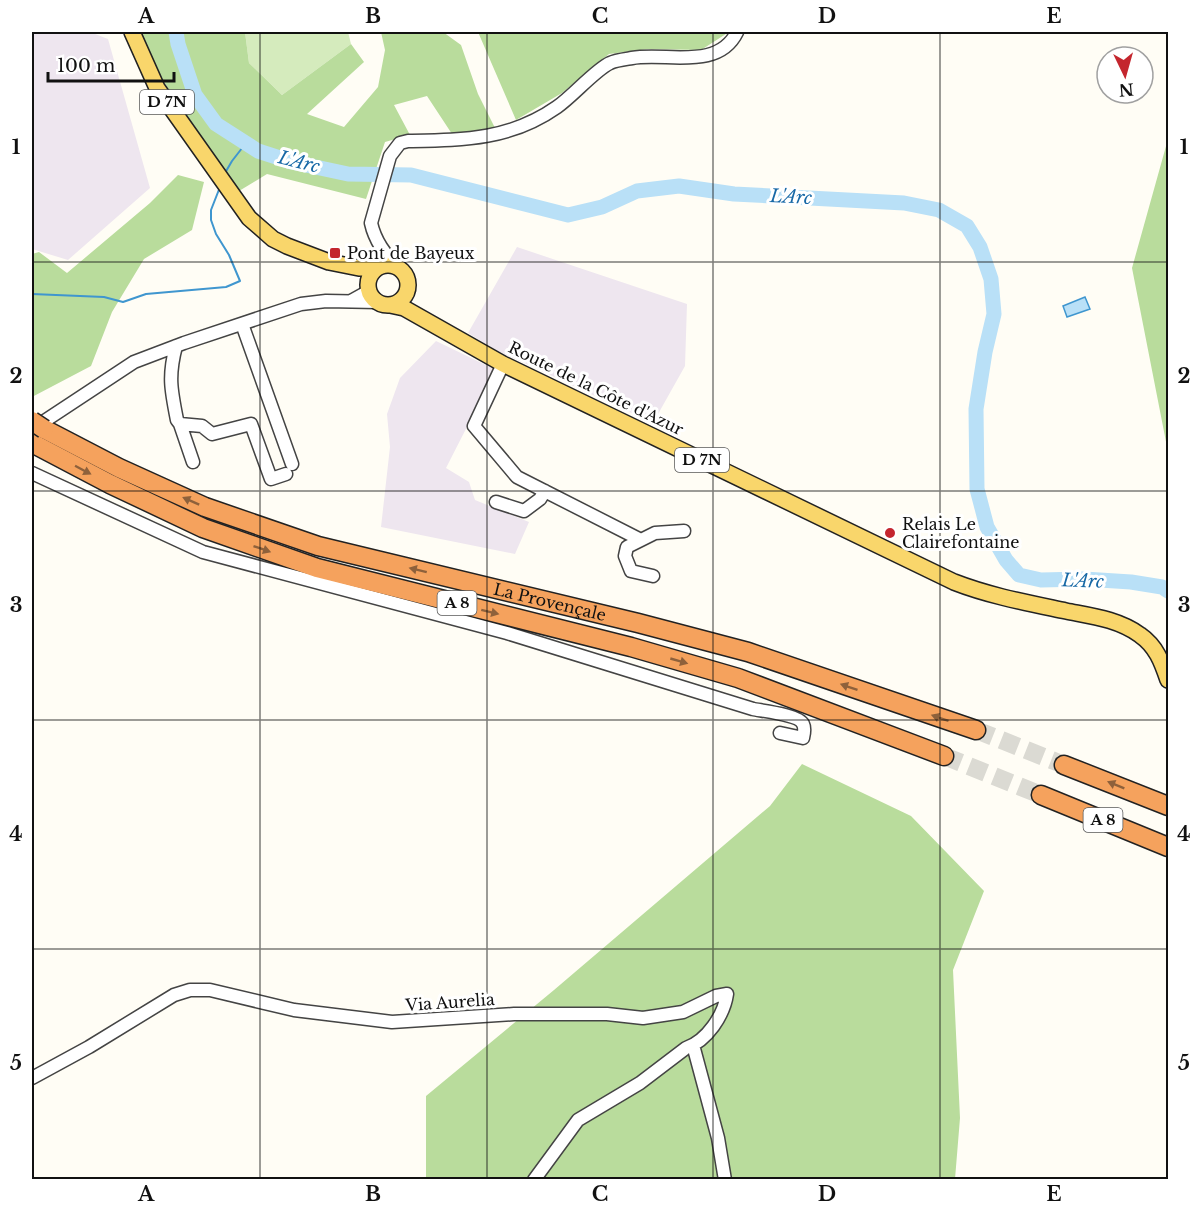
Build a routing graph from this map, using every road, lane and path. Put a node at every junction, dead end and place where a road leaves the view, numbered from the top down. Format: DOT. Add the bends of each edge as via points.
graph roads {
  1 [pos="132,32"];
  2 [pos="737,32"];
  3 [pos="329,262"];
  4 [pos="385,263"];
  5 [pos="407,289"];
  6 [pos="376,296"];
  7 [pos="242,324"];
  8 [pos="452,337"];
  9 [pos="176,346"];
  10 [pos="503,364"];
  11 [pos="180,423"];
  12 [pos="36,426"];
  13 [pos="32,443"];
  14 [pos="193,462"];
  15 [pos="32,473"];
  16 [pos="545,491"];
  17 [pos="496,502"];
  18 [pos="684,531"];
  19 [pos="641,540"];
  20 [pos="652,576"];
  21 [pos="1168,680"];
  22 [pos="976,730"];
  23 [pos="780,733"];
  24 [pos="944,756"];
  25 [pos="1064,765"];
  26 [pos="1041,795"];
  27 [pos="1168,806"];
  28 [pos="1167,846"];
  29 [pos="693,1045"];
  30 [pos="32,1078"];
  31 [pos="534,1179"];
  32 [pos="725,1179"];
  1 -- 3 [label="main road, Route de la Côte d'Azur / D 7N" via="157,88 249,218 273,238"];
  2 -- 4 [label="street" via="720,51 698,57 634,57 609,64 558,107 516,130 479,138 400,143 390,156 372,214 373,230"];
  3 -- 4 [label="main road, Route de la Côte d'Azur / D 7N" via="359,268"];
  3 -- 6 [label="main road, Route de la Côte d'Azur / D 7N"];
  4 -- 5 [label="main road" via="407,278"];
  4 -- 6 [label="main road" via="369,277"];
  5 -- 6 [label="main road" via="402,299"];
  5 -- 8 [label="main road, Route de la Côte d'Azur / D 7N"];
  6 -- 7 [label="street" via="302,304"];
  6 -- 8 [label="main road, Route de la Côte d'Azur / D 7N"];
  7 -- 9 [label="street"];
  7 -- 11 [label="street" via="289,469 271,479 251,424 212,434 202,426"];
  8 -- 10 [label="main road, Route de la Côte d'Azur / D 7N"];
  9 -- 11 [label="street" via="170,386"];
  9 -- 12 [label="street" via="134,362"];
  10 -- 16 [label="street" via="474,426 517,477"];
  10 -- 21 [label="main road, Route de la Côte d'Azur / D 7N" via="954,582 1129,628 1157,653"];
  11 -- 14 [label="street"];
  22 -- 12 [label="highway, La Provençale / A 8, one-way" via="747,652 318,546 205,507"];
  13 -- 24 [label="highway, La Provençale / A 8, one-way" via="203,528 307,565 738,678"];
  15 -- 23 [label="street" via="203,552 507,633 804,724 803,738"];
  16 -- 17 [label="street" via="524,511"];
  16 -- 19 [label="street"];
  18 -- 19 [label="street" via="655,532"];
  19 -- 20 [label="street" via="627,547 628,567"];
  27 -- 25 [label="highway, A 8, one-way"];
  26 -- 28 [label="highway, A 8"];
  29 -- 30 [label="street, Via Aurelia" via="725,1007 727,994 683,1012 643,1018 514,1014 392,1022 294,1010 210,990 190,990 174,995"];
  29 -- 31 [label="street" via="578,1120"];
  29 -- 32 [label="street"];
}
